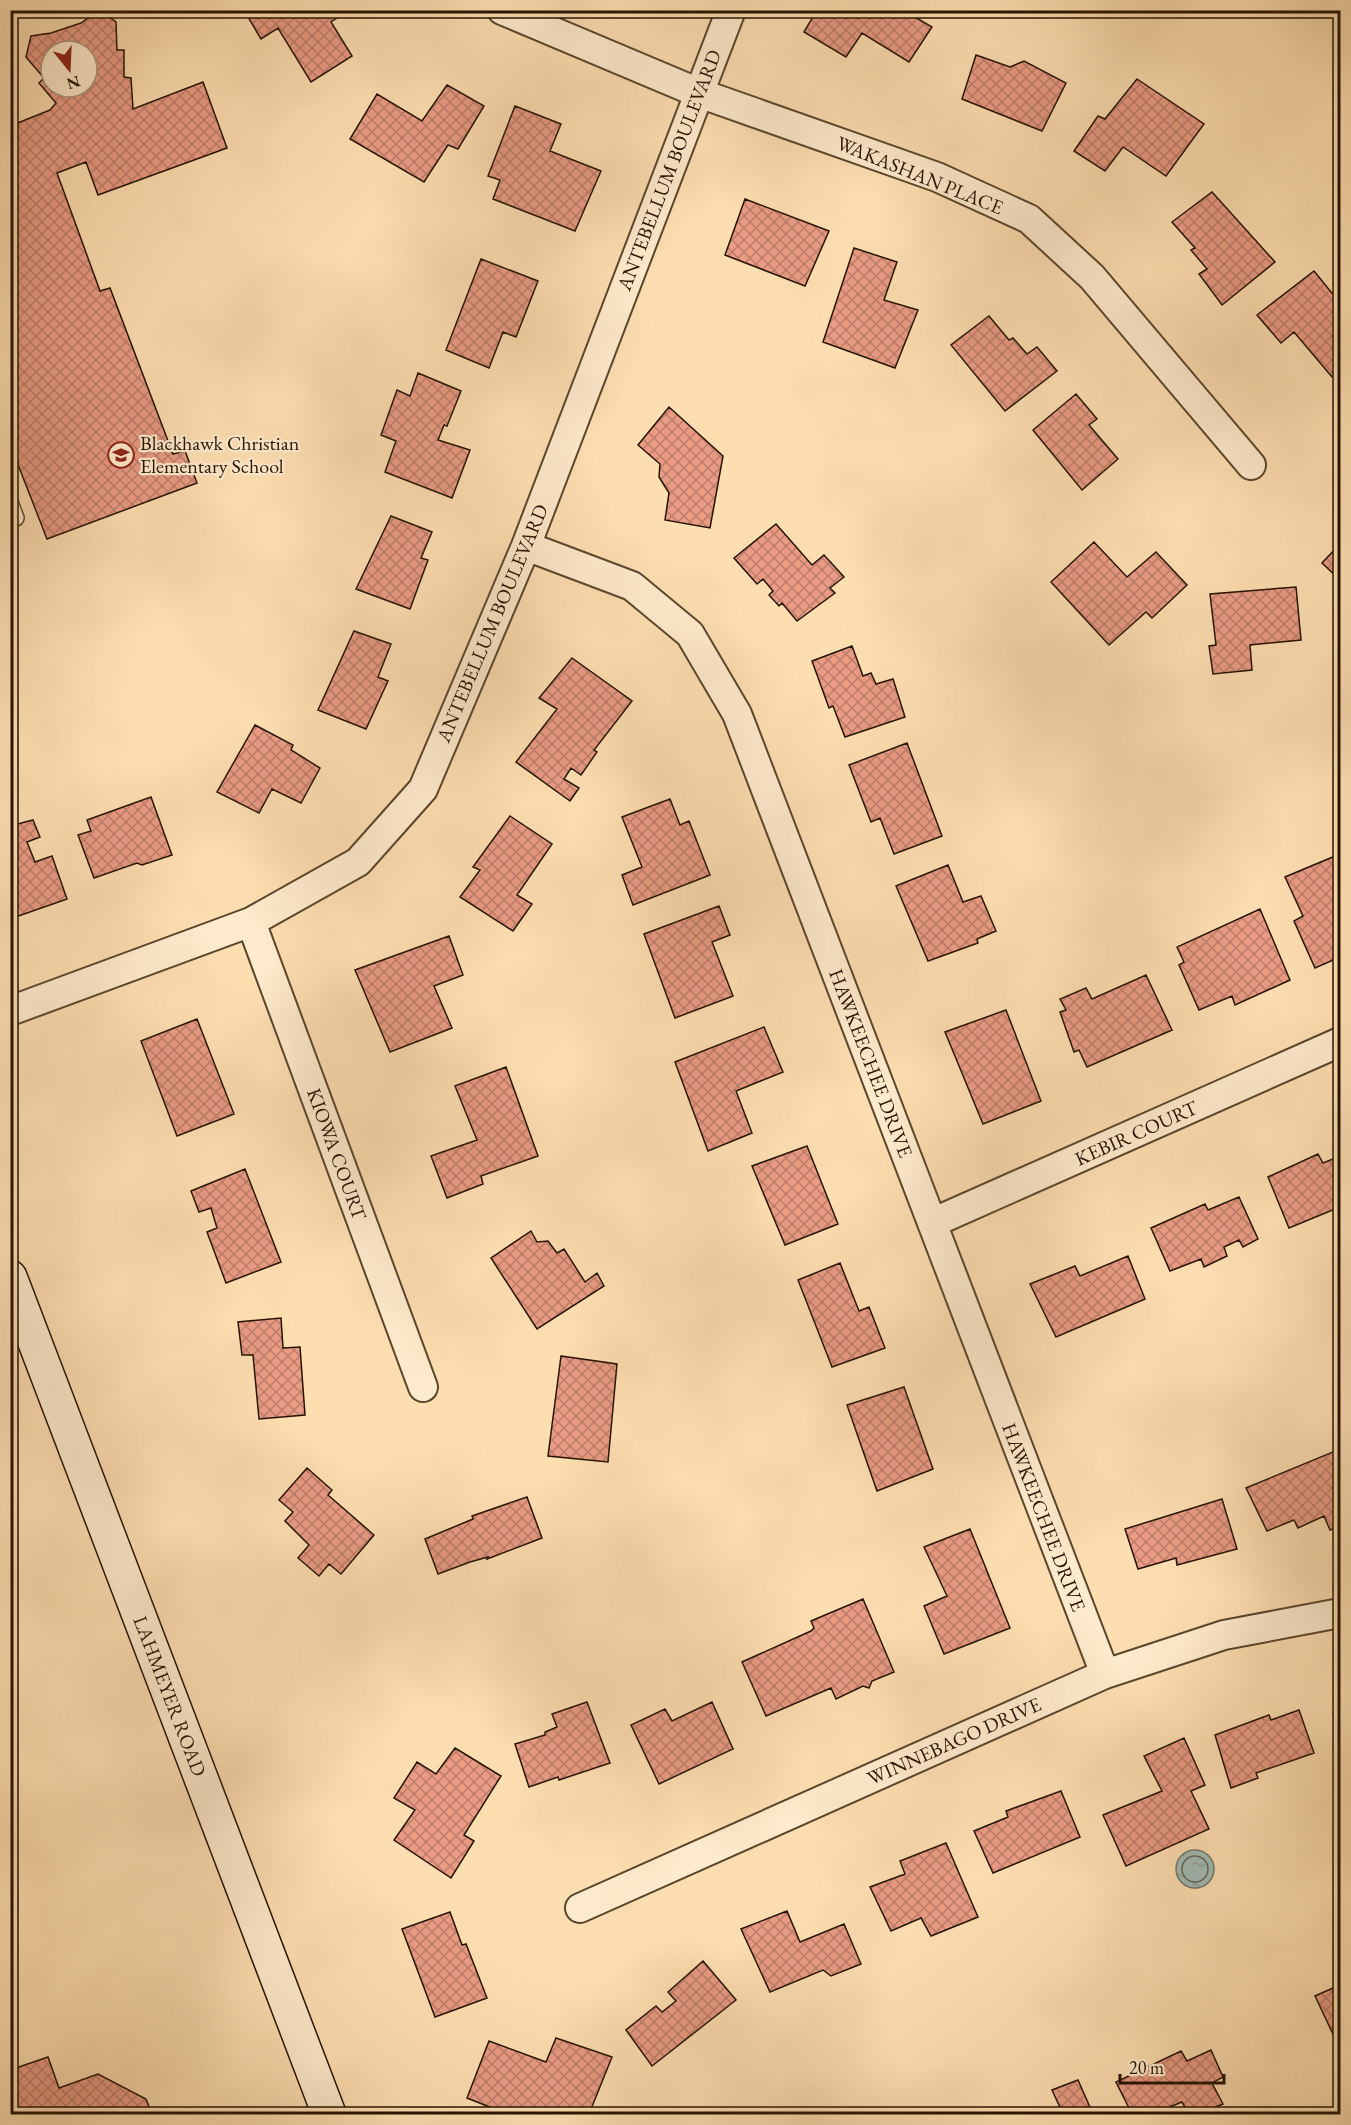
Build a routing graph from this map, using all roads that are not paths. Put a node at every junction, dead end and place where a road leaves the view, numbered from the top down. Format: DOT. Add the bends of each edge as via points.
graph roads {
  1 [pos="502,10"];
  2 [pos="731,10"];
  3 [pos="699,93"];
  4 [pos="1251,465"];
  5 [pos="10,502"];
  6 [pos="10,520"];
  7 [pos="526,546"];
  8 [pos="251,922"];
  9 [pos="10,1011"];
  10 [pos="1341,1042"];
  11 [pos="932,1223"];
  12 [pos="10,1277"];
  13 [pos="423,1387"];
  14 [pos="1341,1613"];
  15 [pos="1104,1674"];
  16 [pos="580,1908"];
  17 [pos="329,2115"];
  1 -- 3 [label="street, WAKASHAN PLACE"];
  2 -- 3 [label="street, ANTEBELLUM BOULEVARD"];
  3 -- 4 [label="street, WAKASHAN PLACE" via="937,177 1029,219 1092,277"];
  3 -- 7 [label="street, ANTEBELLUM BOULEVARD"];
  5 -- 6 [label="lane" via="16,518"];
  7 -- 8 [label="street, ANTEBELLUM BOULEVARD" via="423,789 358,862"];
  7 -- 11 [label="street, HAWKEECHEE DRIVE" via="632,586 690,634 732,704"];
  8 -- 9 [label="street, ANTEBELLUM BOULEVARD"];
  8 -- 13 [label="street, KIOWA COURT"];
  10 -- 11 [label="street, KEBIR COURT"];
  11 -- 15 [label="street, HAWKEECHEE DRIVE"];
  12 -- 17 [label="street, LAHMEYER ROAD"];
  14 -- 15 [label="street, WINNEBAGO DRIVE" via="1224,1635"];
  15 -- 16 [label="street, WINNEBAGO DRIVE"];
}
